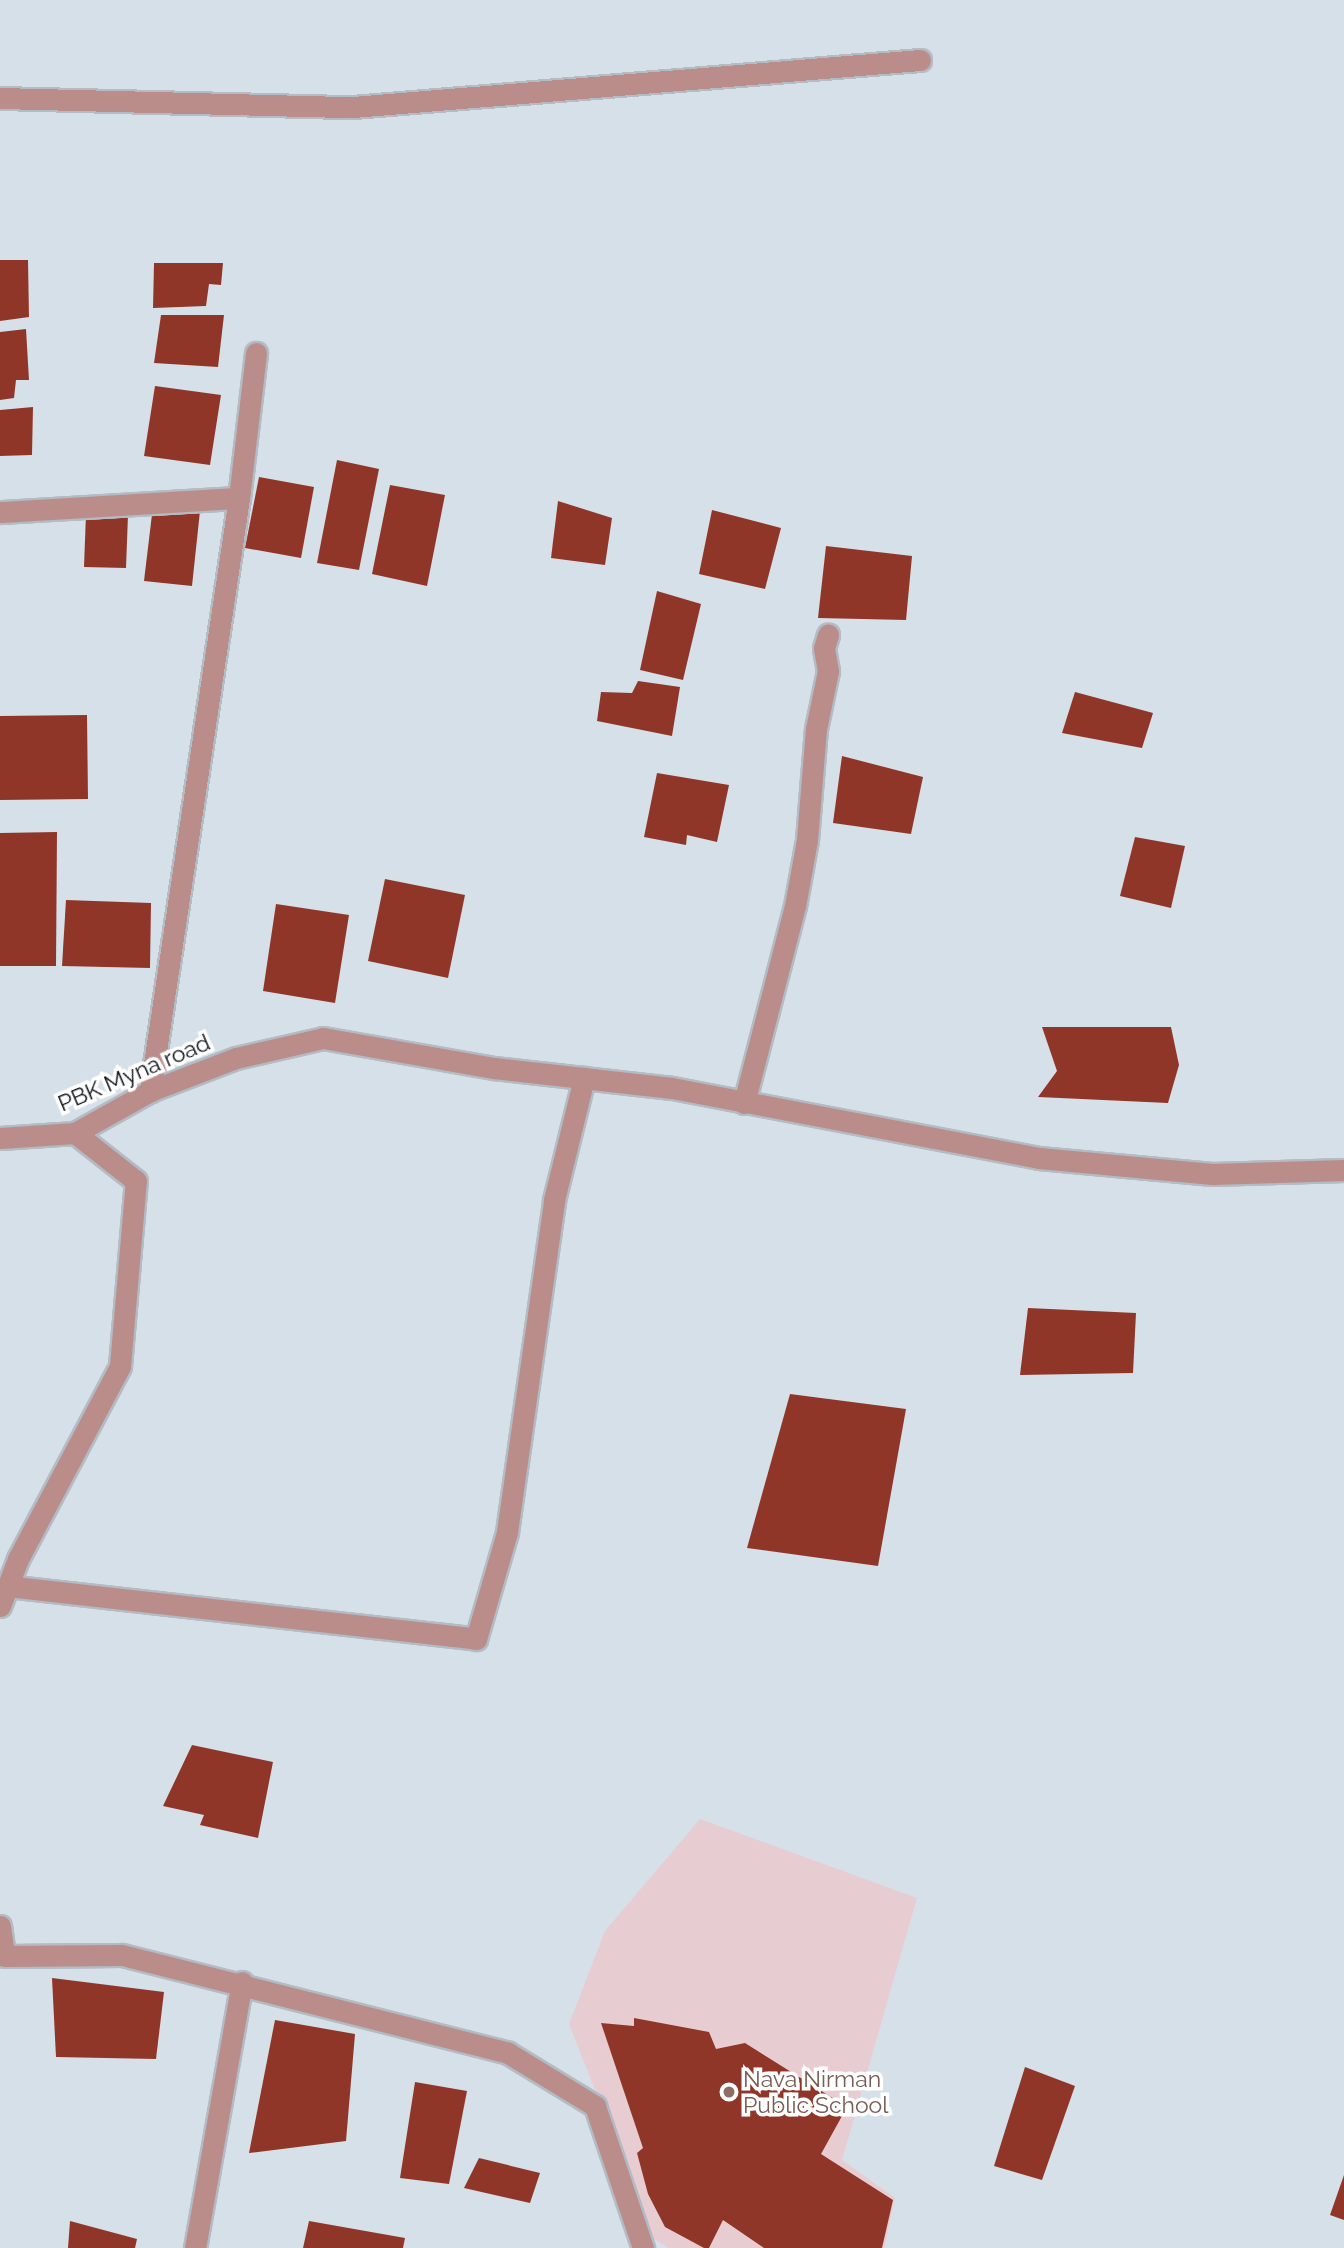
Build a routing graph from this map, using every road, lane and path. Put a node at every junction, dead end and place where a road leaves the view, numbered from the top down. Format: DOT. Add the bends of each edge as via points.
graph roads {
  1 [pos="920,60"];
  2 [pos="0,98"];
  3 [pos="256,353"];
  4 [pos="239,498"];
  5 [pos="0,512"];
  6 [pos="828,635"];
  7 [pos="584,1078"];
  8 [pos="150,1091"];
  9 [pos="744,1103"];
  10 [pos="75,1133"];
  11 [pos="0,1138"];
  12 [pos="1344,1170"];
  13 [pos="4,1596"];
  14 [pos="0,1926"];
  15 [pos="2,1956"];
  16 [pos="242,1982"];
  17 [pos="195,2248"];
  18 [pos="643,2248"];
  1 -- 2 [label="street" via="353,107"];
  3 -- 4 [label="street"];
  4 -- 5 [label="street"];
  4 -- 8 [label="street"];
  6 -- 9 [label="street" via="824,648 828,671 814,742 797,893"];
  7 -- 8 [label="street, PBK Myna road" via="494,1068 323,1038 236,1058"];
  7 -- 9 [label="street, PBK Myna road" via="672,1088"];
  7 -- 13 [label="street" via="554,1200 507,1532 476,1639"];
  8 -- 10 [label="street, PBK Myna road"];
  9 -- 12 [label="street, PBK Myna road" via="1039,1158 1212,1174"];
  10 -- 11 [label="street, PBK Myna road"];
  10 -- 13 [label="street" via="136,1181 120,1366"];
  14 -- 15 [label="street"];
  15 -- 16 [label="street" via="122,1955"];
  16 -- 17 [label="street"];
  16 -- 18 [label="street" via="508,2053 595,2106"];
}
